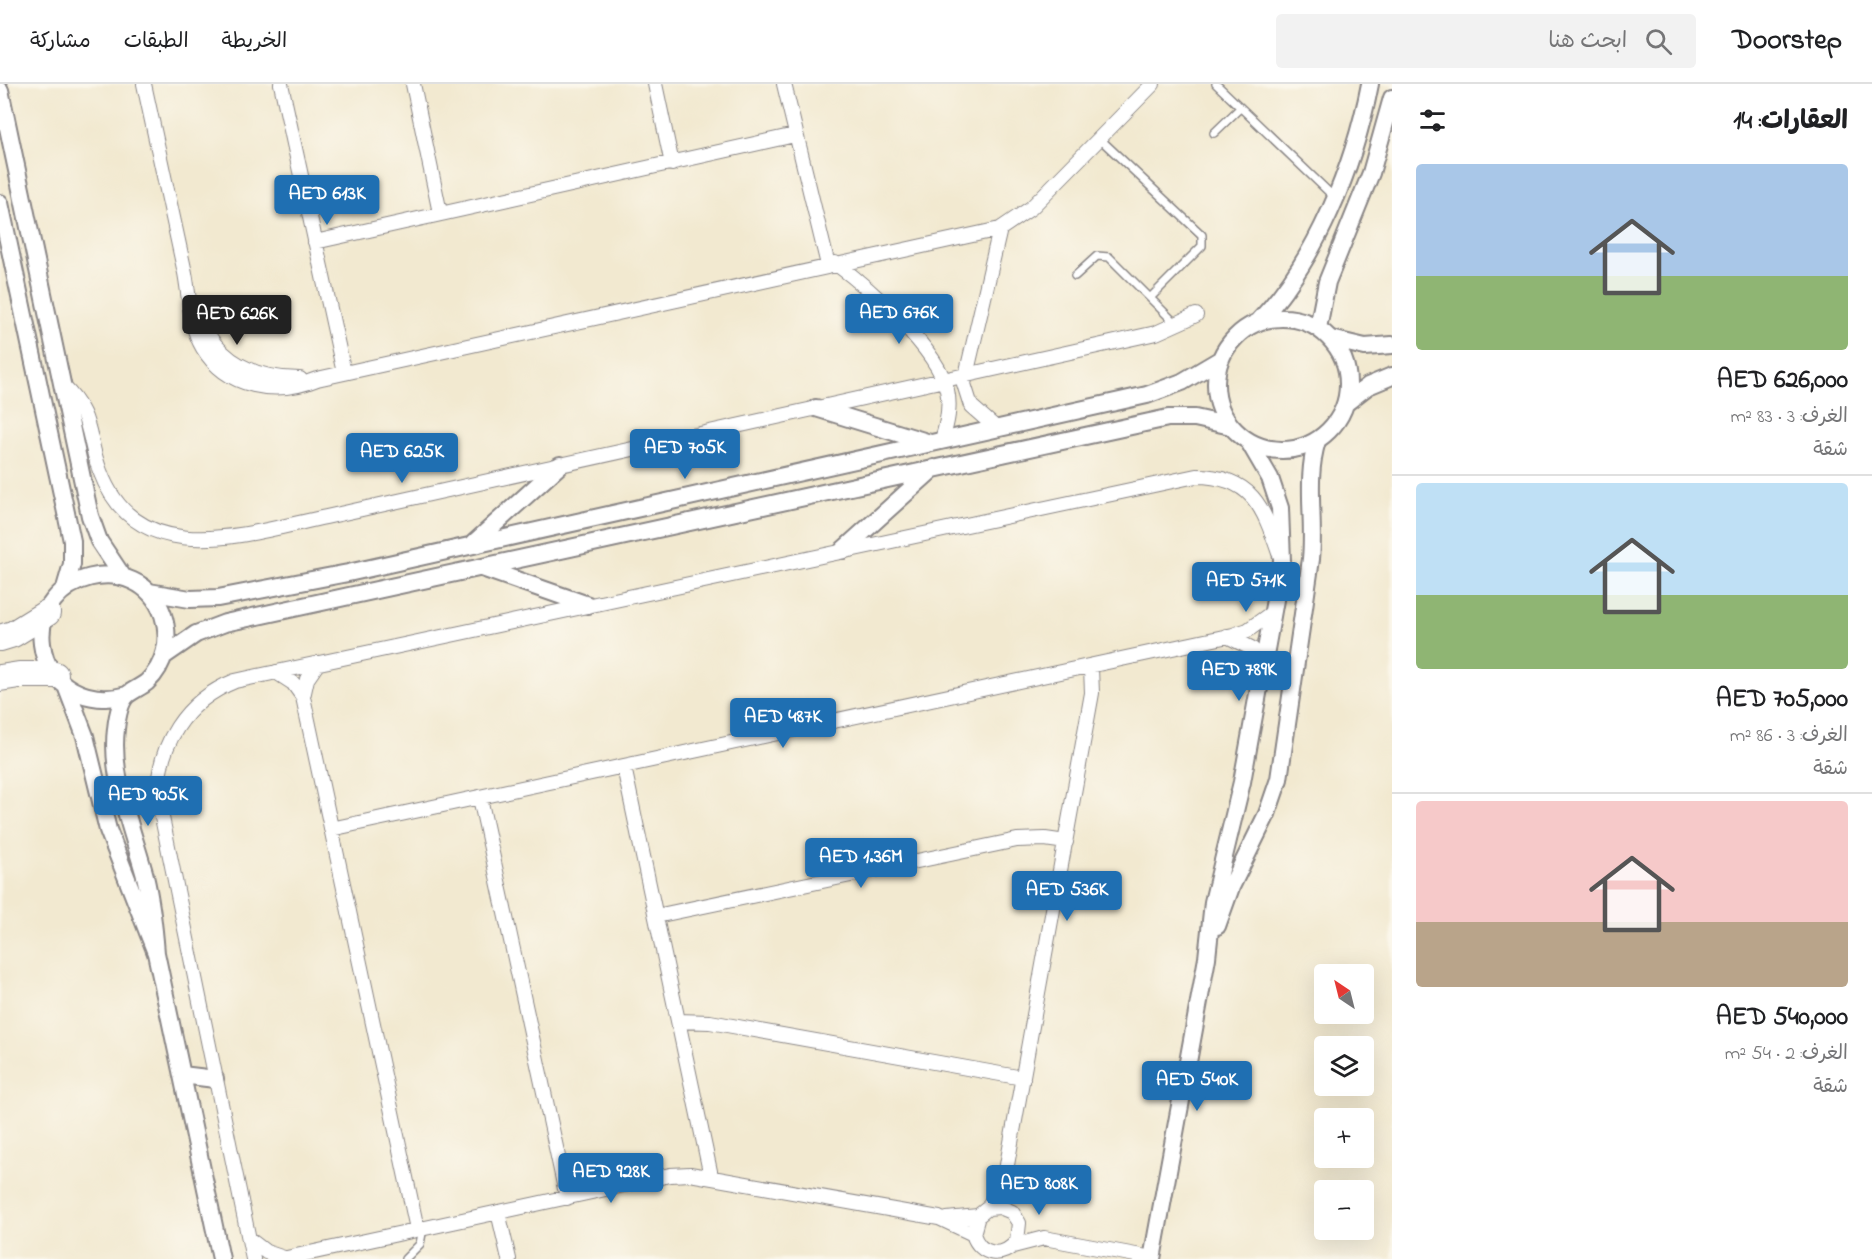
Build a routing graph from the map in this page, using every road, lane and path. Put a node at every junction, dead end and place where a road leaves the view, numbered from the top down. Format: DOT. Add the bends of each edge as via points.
graph roads {
  1 [pos="144,84"];
  2 [pos="281,84"];
  3 [pos="413,84"];
  4 [pos="655,84"];
  5 [pos="784,84"];
  6 [pos="1153,84"];
  7 [pos="1216,84"];
  8 [pos="1370,84"];
  9 [pos="0,90"];
  10 [pos="1392,98"];
  11 [pos="1240,108"];
  12 [pos="1214,133"];
  13 [pos="795,135"];
  14 [pos="1099,138"];
  15 [pos="672,164"];
  16 [pos="1335,198"];
  17 [pos="0,203"];
  18 [pos="440,213"];
  19 [pos="1000,229"];
  20 [pos="315,242"];
  21 [pos="831,264"];
  22 [pos="1075,276"];
  23 [pos="1149,298"];
  24 [pos="1196,315"];
  25 [pos="1257,323"];
  26 [pos="1177,326"];
  27 [pos="1318,328"];
  28 [pos="1331,339"];
  29 [pos="1392,345"];
  30 [pos="1221,359"];
  31 [pos="344,374"];
  32 [pos="965,375"];
  33 [pos="1392,376"];
  34 [pos="944,380"];
  35 [pos="63,385"];
  36 [pos="1346,403"];
  37 [pos="816,408"];
  38 [pos="1231,426"];
  39 [pos="996,428"];
  40 [pos="1317,441"];
  41 [pos="937,442"];
  42 [pos="1250,442"];
  43 [pos="560,465"];
  44 [pos="935,468"];
  45 [pos="472,545"];
  46 [pos="843,550"];
  47 [pos="1282,564"];
  48 [pos="481,568"];
  49 [pos="123,577"];
  50 [pos="65,588"];
  51 [pos="149,592"];
  52 [pos="588,605"];
  53 [pos="47,612"];
  54 [pos="1274,612"];
  55 [pos="1227,636"];
  56 [pos="0,638"];
  57 [pos="164,656"];
  58 [pos="1264,660"];
  59 [pos="318,663"];
  60 [pos="1090,668"];
  61 [pos="276,672"];
  62 [pos="0,678"];
  63 [pos="60,681"];
  64 [pos="127,695"];
  65 [pos="303,697"];
  66 [pos="624,767"];
  67 [pos="480,798"];
  68 [pos="331,829"];
  69 [pos="1066,842"];
  70 [pos="656,916"];
  71 [pos="156,953"];
  72 [pos="1207,958"];
  73 [pos="678,1021"];
  74 [pos="182,1075"];
  75 [pos="1023,1078"];
  76 [pos="215,1079"];
  77 [pos="711,1176"];
  78 [pos="1005,1176"];
  79 [pos="567,1198"];
  80 [pos="498,1212"];
  81 [pos="983,1212"];
  82 [pos="1014,1215"];
  83 [pos="939,1218"];
  84 [pos="420,1229"];
  85 [pos="973,1234"];
  86 [pos="1044,1238"];
  87 [pos="249,1239"];
  88 [pos="982,1253"];
  89 [pos="1004,1253"];
  90 [pos="305,1256"];
  91 [pos="283,1258"];
  92 [pos="221,1259"];
  93 [pos="253,1259"];
  94 [pos="405,1259"];
  95 [pos="509,1259"];
  96 [pos="1152,1259"];
  1 -- 31 [label="street" via="186,278 202,325 213,343 227,358 264,376 317,379"];
  2 -- 20 [label="street"];
  3 -- 18 [label="street"];
  4 -- 15 [label="street"];
  5 -- 13 [label="street"];
  6 -- 14 [label="street"];
  7 -- 11 [label="lane"];
  8 -- 16 [label="street" via="1358,135"];
  9 -- 35 [label="street"];
  10 -- 27 [label="street" via="1371,173 1327,282"];
  11 -- 12 [label="lane"];
  11 -- 16 [label="lane"];
  13 -- 15 [label="street"];
  13 -- 21 [label="street"];
  14 -- 19 [label="street" via="1031,208"];
  14 -- 23 [label="lane" via="1202,235 1202,246"];
  15 -- 18 [label="street"];
  16 -- 25 [label="street" via="1293,278"];
  17 -- 50 [label="street" via="72,541 72,564"];
  18 -- 20 [label="street"];
  19 -- 21 [label="street"];
  19 -- 32 [label="street"];
  20 -- 31 [label="street"];
  21 -- 31 [label="street"];
  21 -- 34 [label="street" via="891,311"];
  22 -- 23 [label="lane" via="1097,256 1105,255"];
  23 -- 26 [label="lane"];
  24 -- 26 [label="street"];
  25 -- 27 [label="street" via="1288,318"];
  25 -- 30 [label="street" via="1235,338"];
  26 -- 32 [label="street"];
  27 -- 28 [label="street"];
  28 -- 29 [label="street" via="1365,347"];
  28 -- 36 [label="street" via="1345,363"];
  30 -- 38 [label="street" via="1217,394"];
  30 -- 39 [label="street" via="1182,382 1147,395"];
  32 -- 34 [label="street"];
  32 -- 39 [label="street" via="965,393 971,406"];
  33 -- 36 [label="street" via="1368,386"];
  34 -- 37 [label="street"];
  34 -- 41 [label="street" via="949,404"];
  35 -- 43 [label="street" via="84,410 100,472 119,504 147,527 182,539 222,538"];
  35 -- 49 [label="street" via="94,529"];
  36 -- 40 [label="street" via="1335,424"];
  37 -- 41 [label="street"];
  37 -- 43 [label="street"];
  38 -- 42 [label="street"];
  38 -- 44 [label="street" via="1195,418 1168,418"];
  39 -- 41 [label="street"];
  40 -- 42 [label="street" via="1290,450"];
  40 -- 72 [label="street" via="1309,484 1312,547 1283,760 1267,814 1231,887"];
  41 -- 45 [label="street"];
  42 -- 47 [label="street" via="1270,478 1280,508"];
  43 -- 45 [label="street"];
  44 -- 46 [label="street"];
  44 -- 48 [label="street"];
  45 -- 51 [label="street" via="218,598 190,599"];
  46 -- 47 [label="street" via="1206,476 1235,484 1260,505"];
  46 -- 52 [label="street"];
  47 -- 54 [label="street"];
  48 -- 52 [label="street"];
  48 -- 57 [label="street" via="225,623 196,634"];
  49 -- 50 [label="street" via="88,576"];
  49 -- 51 [label="street"];
  50 -- 53 [label="street"];
  51 -- 57 [label="street" via="164,617"];
  52 -- 59 [label="street"];
  53 -- 56 [label="highway"];
  53 -- 63 [label="street" via="42,645"];
  54 -- 55 [label="street" via="1248,630"];
  54 -- 58 [label="street"];
  55 -- 58 [label="street"];
  55 -- 60 [label="street"];
  57 -- 64 [label="street" via="146,683"];
  58 -- 72 [label="street" via="1242,782 1213,902"];
  59 -- 61 [label="street"];
  59 -- 65 [label="street" via="307,679"];
  60 -- 66 [label="street"];
  60 -- 69 [label="street" via="1092,693"];
  61 -- 65 [label="street" via="293,683"];
  61 -- 76 [label="street" via="225,685 197,703 169,740 159,775 159,809"];
  62 -- 63 [label="highway" via="20,675"];
  63 -- 64 [label="street" via="95,699"];
  63 -- 71 [label="street" via="85,736 108,830"];
  64 -- 71 [label="street" via="118,719 116,751 128,819 150,899"];
  65 -- 68 [label="street"];
  66 -- 67 [label="street"];
  66 -- 70 [label="street"];
  67 -- 68 [label="street"];
  67 -- 79 [label="street"];
  68 -- 84 [label="street"];
  69 -- 70 [label="street" via="1017,840"];
  69 -- 75 [label="street"];
  70 -- 73 [label="street"];
  71 -- 74 [label="street"];
  72 -- 96 [label="street"];
  73 -- 75 [label="street" via="710,1022"];
  73 -- 77 [label="street"];
  74 -- 76 [label="street"];
  74 -- 92 [label="street"];
  75 -- 78 [label="street"];
  76 -- 87 [label="street"];
  77 -- 79 [label="street" via="670,1175"];
  77 -- 83 [label="street"];
  78 -- 81 [label="street"];
  78 -- 82 [label="street"];
  79 -- 80 [label="street"];
  80 -- 84 [label="street"];
  80 -- 95 [label="street"];
  81 -- 82 [label="street" via="1000,1207"];
  81 -- 83 [label="street"];
  81 -- 85 [label="street"];
  82 -- 86 [label="street"];
  82 -- 89 [label="street" via="1019,1235"];
  83 -- 85 [label="street"];
  84 -- 90 [label="street"];
  84 -- 94 [label="lane" via="420,1244"];
  85 -- 88 [label="street"];
  86 -- 89 [label="street"];
  86 -- 96 [label="street"];
  87 -- 91 [label="street" via="266,1252"];
  87 -- 93 [label="street"];
  88 -- 89 [label="street"];
  90 -- 91 [label="street"];
}
